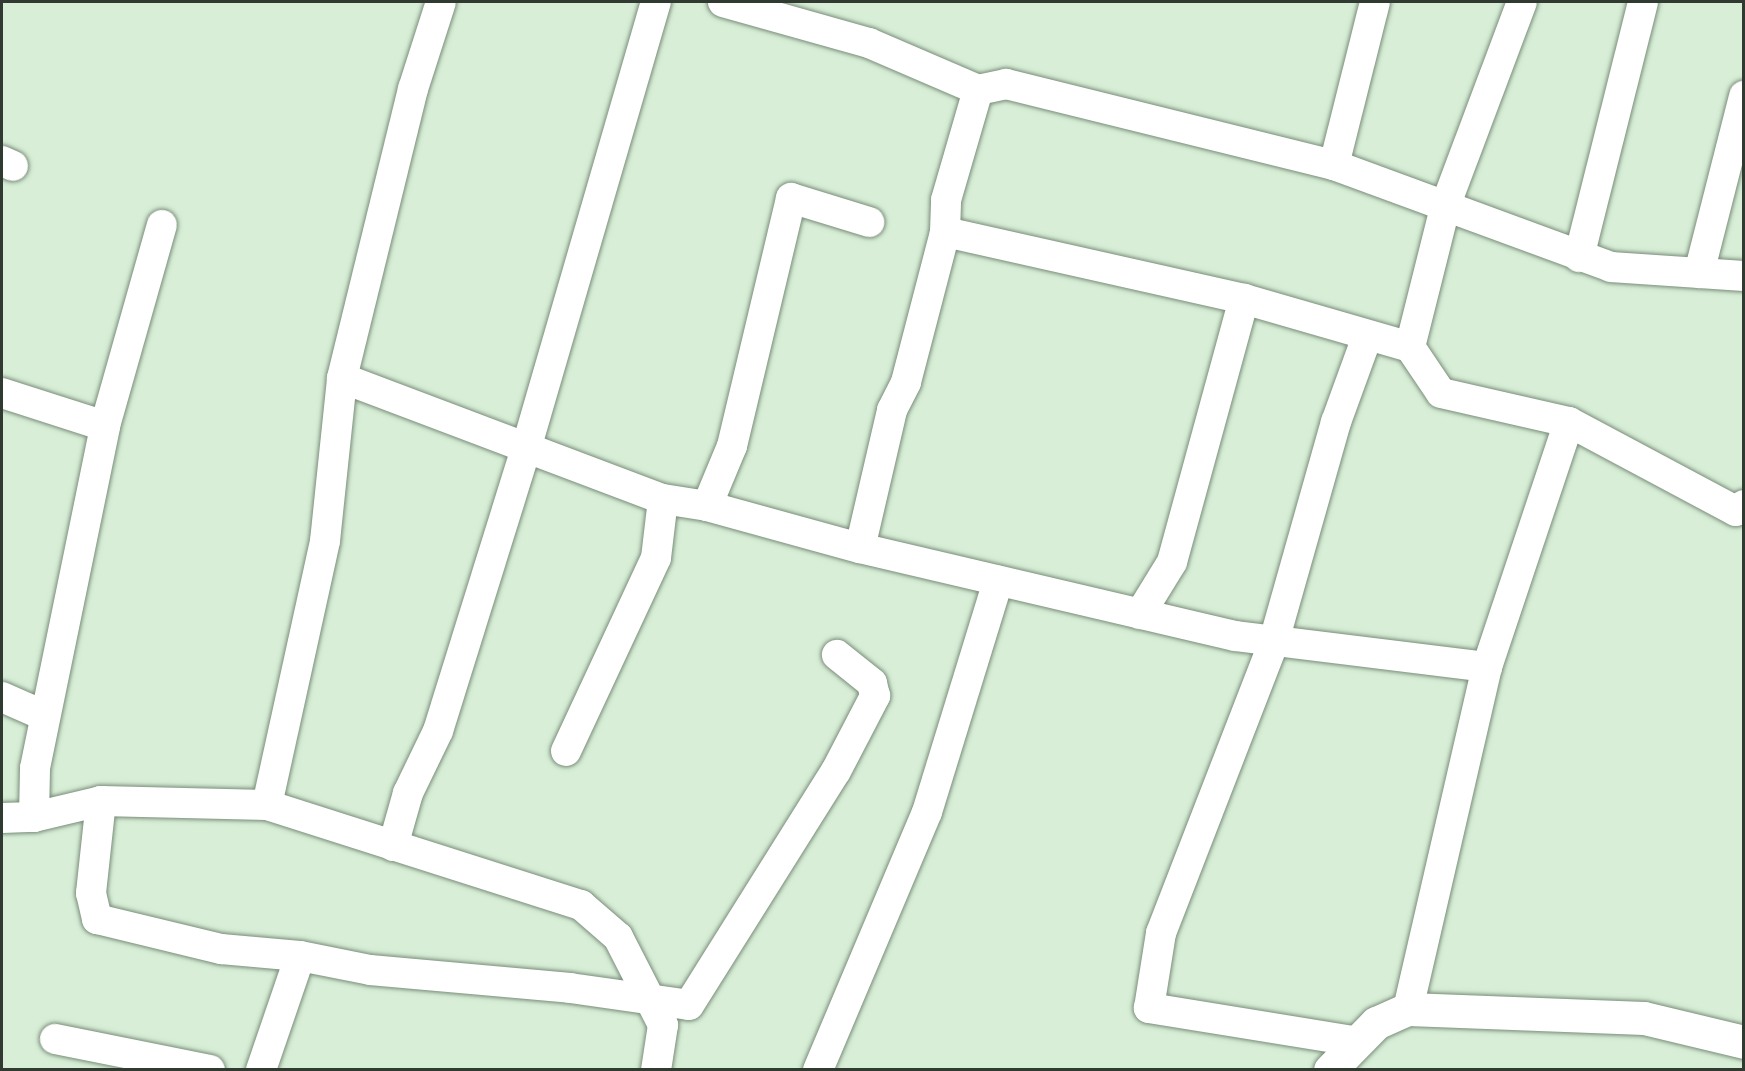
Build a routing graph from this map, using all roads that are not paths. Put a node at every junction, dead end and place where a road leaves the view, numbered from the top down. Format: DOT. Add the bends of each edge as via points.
graph roads {
  1 [pos="441,2"];
  2 [pos="656,2"];
  3 [pos="723,2"];
  4 [pos="1375,2"];
  5 [pos="1522,2"];
  6 [pos="1643,2"];
  7 [pos="978,90"];
  8 [pos="1743,96"];
  9 [pos="1334,165"];
  10 [pos="1446,204"];
  11 [pos="869,222"];
  12 [pos="162,225"];
  13 [pos="945,232"];
  14 [pos="1579,257"];
  15 [pos="1700,273"];
  16 [pos="1743,276"];
  17 [pos="1244,299"];
  18 [pos="1367,337"];
  19 [pos="1410,347"];
  20 [pos="342,378"];
  21 [pos="2,393"];
  22 [pos="1569,422"];
  23 [pos="105,426"];
  24 [pos="526,447"];
  25 [pos="663,500"];
  26 [pos="707,506"];
  27 [pos="1741,510"];
  28 [pos="860,548"];
  29 [pos="998,581"];
  30 [pos="1140,614"];
  31 [pos="1274,641"];
  32 [pos="837,655"];
  33 [pos="1487,667"];
  34 [pos="2,697"];
  35 [pos="45,716"];
  36 [pos="566,750"];
  37 [pos="101,801"];
  38 [pos="267,805"];
  39 [pos="34,817"];
  40 [pos="2,818"];
  41 [pos="393,846"];
  42 [pos="300,956"];
  43 [pos="650,1001"];
  44 [pos="1408,1009"];
  45 [pos="55,1039"];
  46 [pos="1353,1041"];
  47 [pos="1743,1042"];
  48 [pos="210,1070"];
  49 [pos="261,1070"];
  50 [pos="656,1070"];
  51 [pos="818,1070"];
  52 [pos="1330,1070"];
  1 -- 20 [label="street" via="413,89"];
  2 -- 24 [label="street"];
  3 -- 7 [label="street" via="869,43"];
  4 -- 9 [label="street"];
  5 -- 10 [label="street"];
  6 -- 14 [label="street"];
  7 -- 9 [label="street" via="1006,84"];
  7 -- 13 [label="street" via="946,200"];
  8 -- 15 [label="street"];
  9 -- 10 [label="street"];
  10 -- 14 [label="street"];
  10 -- 19 [label="street"];
  11 -- 26 [label="street" via="791,198 732,446"];
  12 -- 23 [label="street"];
  13 -- 17 [label="street"];
  13 -- 28 [label="street" via="906,382 892,410"];
  14 -- 15 [label="street" via="1611,267"];
  15 -- 16 [label="street"];
  17 -- 18 [label="street"];
  17 -- 30 [label="street" via="1172,562"];
  18 -- 19 [label="street"];
  18 -- 31 [label="street" via="1336,422"];
  19 -- 22 [label="street" via="1441,393"];
  20 -- 24 [label="street"];
  20 -- 38 [label="street" via="325,541"];
  21 -- 23 [label="street"];
  22 -- 27 [label="street"];
  22 -- 33 [label="street"];
  23 -- 35 [label="street"];
  24 -- 25 [label="street"];
  24 -- 41 [label="street" via="438,731 408,793"];
  25 -- 26 [label="street"];
  25 -- 36 [label="street" via="656,558"];
  26 -- 28 [label="street"];
  28 -- 29 [label="street"];
  29 -- 30 [label="street"];
  29 -- 51 [label="street" via="927,812"];
  30 -- 31 [label="street"];
  31 -- 33 [label="street"];
  31 -- 46 [label="street" via="1161,933 1149,1008"];
  32 -- 43 [label="street" via="872,683 875,696 836,771 688,1005"];
  33 -- 44 [label="street"];
  34 -- 35 [label="street"];
  35 -- 39 [label="street" via="35,768"];
  37 -- 38 [label="street"];
  37 -- 39 [label="street"];
  37 -- 42 [label="street" via="91,893 97,919 221,950"];
  38 -- 41 [label="street"];
  39 -- 40 [label="street"];
  41 -- 43 [label="street" via="581,905 618,938"];
  42 -- 43 [label="street" via="369,970 570,988"];
  42 -- 49 [label="street"];
  43 -- 50 [label="street" via="663,1025"];
  44 -- 46 [label="street" via="1376,1023"];
  44 -- 47 [label="street" via="1644,1018"];
  45 -- 48 [label="street"];
  46 -- 52 [label="street"];
}
